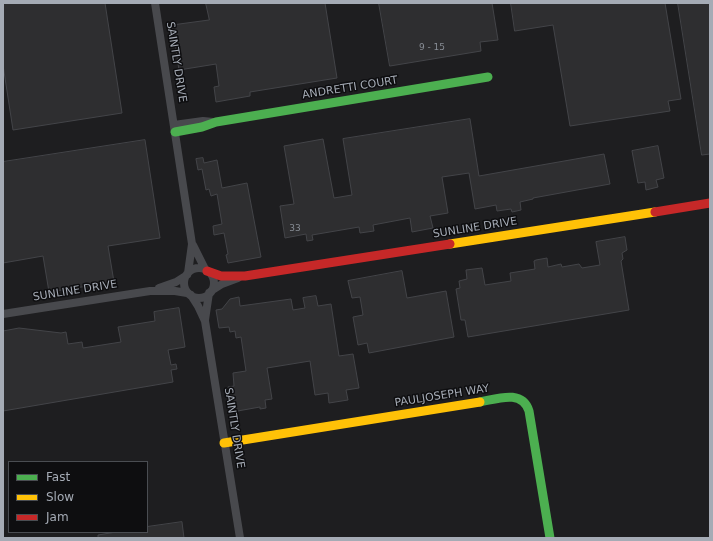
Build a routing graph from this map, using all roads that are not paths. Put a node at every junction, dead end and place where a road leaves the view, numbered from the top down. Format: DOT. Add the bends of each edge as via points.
graph roads {
  1 [pos="155,3"];
  2 [pos="488,77"];
  3 [pos="174,128"];
  4 [pos="710,203"];
  5 [pos="192,244"];
  6 [pos="207,271"];
  7 [pos="188,274"];
  8 [pos="245,276"];
  9 [pos="150,291"];
  10 [pos="210,292"];
  11 [pos="189,294"];
  12 [pos="3,314"];
  13 [pos="205,321"];
  14 [pos="224,443"];
  15 [pos="240,538"];
  16 [pos="550,538"];
  1 -- 3 [label="street, SAINTLY DRIVE"];
  2 -- 3 [label="street, ANDRETTI COURT" via="216,122 202,127"];
  3 -- 5 [label="street, SAINTLY DRIVE"];
  4 -- 8 [label="street, SUNLINE DRIVE"];
  5 -- 6 [label="street, SAINTLY DRIVE"];
  5 -- 7 [label="street, SAINTLY DRIVE"];
  6 -- 7 [label="street" via="197,269"];
  6 -- 8 [label="street, SUNLINE DRIVE" via="221,276"];
  6 -- 10 [label="street" via="213,282"];
  7 -- 9 [label="street, SUNLINE DRIVE" via="176,282"];
  7 -- 11 [label="street" via="184,284"];
  8 -- 10 [label="street, SUNLINE DRIVE" via="222,284"];
  9 -- 11 [label="street, SUNLINE DRIVE"];
  9 -- 12 [label="street, SUNLINE DRIVE"];
  10 -- 11 [label="street" via="199,298"];
  10 -- 13 [label="street, SAINTLY DRIVE"];
  11 -- 13 [label="street, SAINTLY DRIVE"];
  13 -- 14 [label="street, SAINTLY DRIVE"];
  14 -- 15 [label="street, SAINTLY DRIVE"];
  14 -- 16 [label="street, PAULJOSEPH WAY" via="517,397 523,400 530,410"];
}
